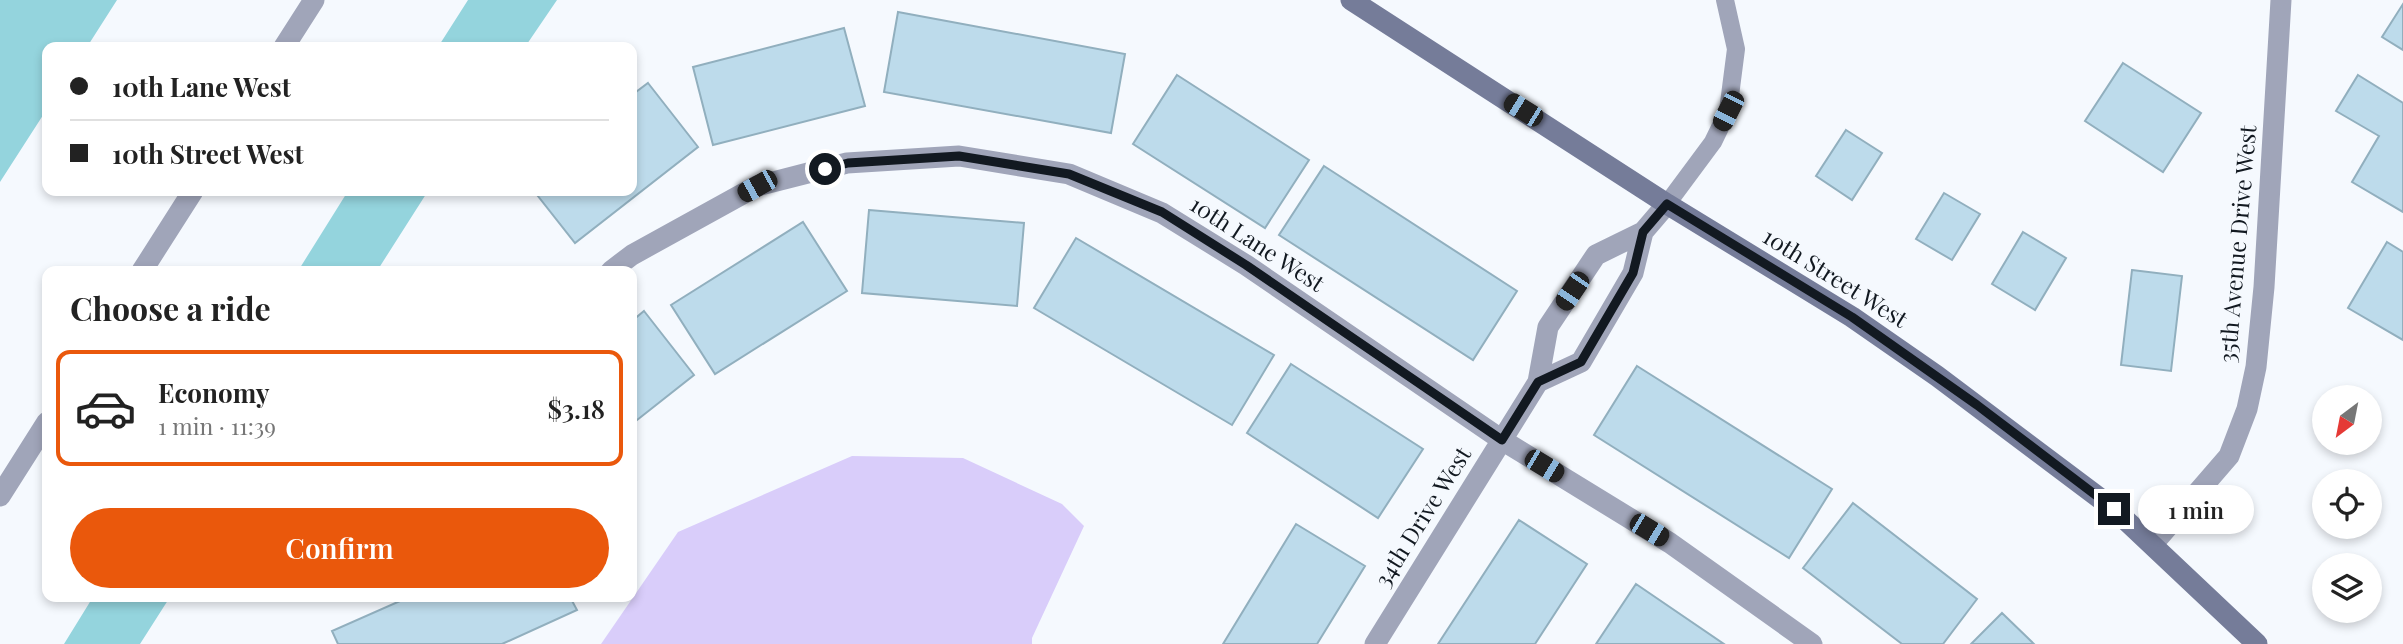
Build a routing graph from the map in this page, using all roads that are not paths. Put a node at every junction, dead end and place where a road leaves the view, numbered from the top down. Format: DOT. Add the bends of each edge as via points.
graph roads {
  1 [pos="314,0"];
  2 [pos="1351,0"];
  3 [pos="1725,0"];
  4 [pos="2281,0"];
  5 [pos="287,42"];
  6 [pos="190,196"];
  7 [pos="1667,204"];
  8 [pos="1643,232"];
  9 [pos="145,266"];
  10 [pos="618,266"];
  11 [pos="1538,382"];
  12 [pos="42,430"];
  13 [pos="1502,440"];
  14 [pos="0,496"];
  15 [pos="2153,544"];
  16 [pos="1375,644"];
  17 [pos="1812,644"];
  18 [pos="2257,644"];
  1 -- 5 [label="street"];
  2 -- 7 [label="street, 10th Street West"];
  3 -- 7 [label="lane" via="1736,49 1728,111 1713,142"];
  4 -- 15 [label="street, 35th Avenue Drive West" via="2264,287 2247,409 2229,456"];
  6 -- 9 [label="street"];
  7 -- 8 [label="street, 34th Drive West"];
  7 -- 15 [label="street, 10th Street West" via="1852,317 1937,376 2066,471"];
  8 -- 11 [label="street, 34th Drive West" via="1633,273 1581,362"];
  8 -- 11 [label="street, 34th Drive West" via="1596,255 1548,327"];
  10 -- 13 [label="street, 10th Lane West" via="757,186 848,163 959,156 1069,174 1162,212"];
  11 -- 13 [label="street, 34th Drive West"];
  12 -- 14 [label="street"];
  13 -- 16 [label="street, 34th Drive West"];
  13 -- 17 [label="street, 10th Lane West" via="1670,543"];
  15 -- 18 [label="street, 10th Street West"];
}
